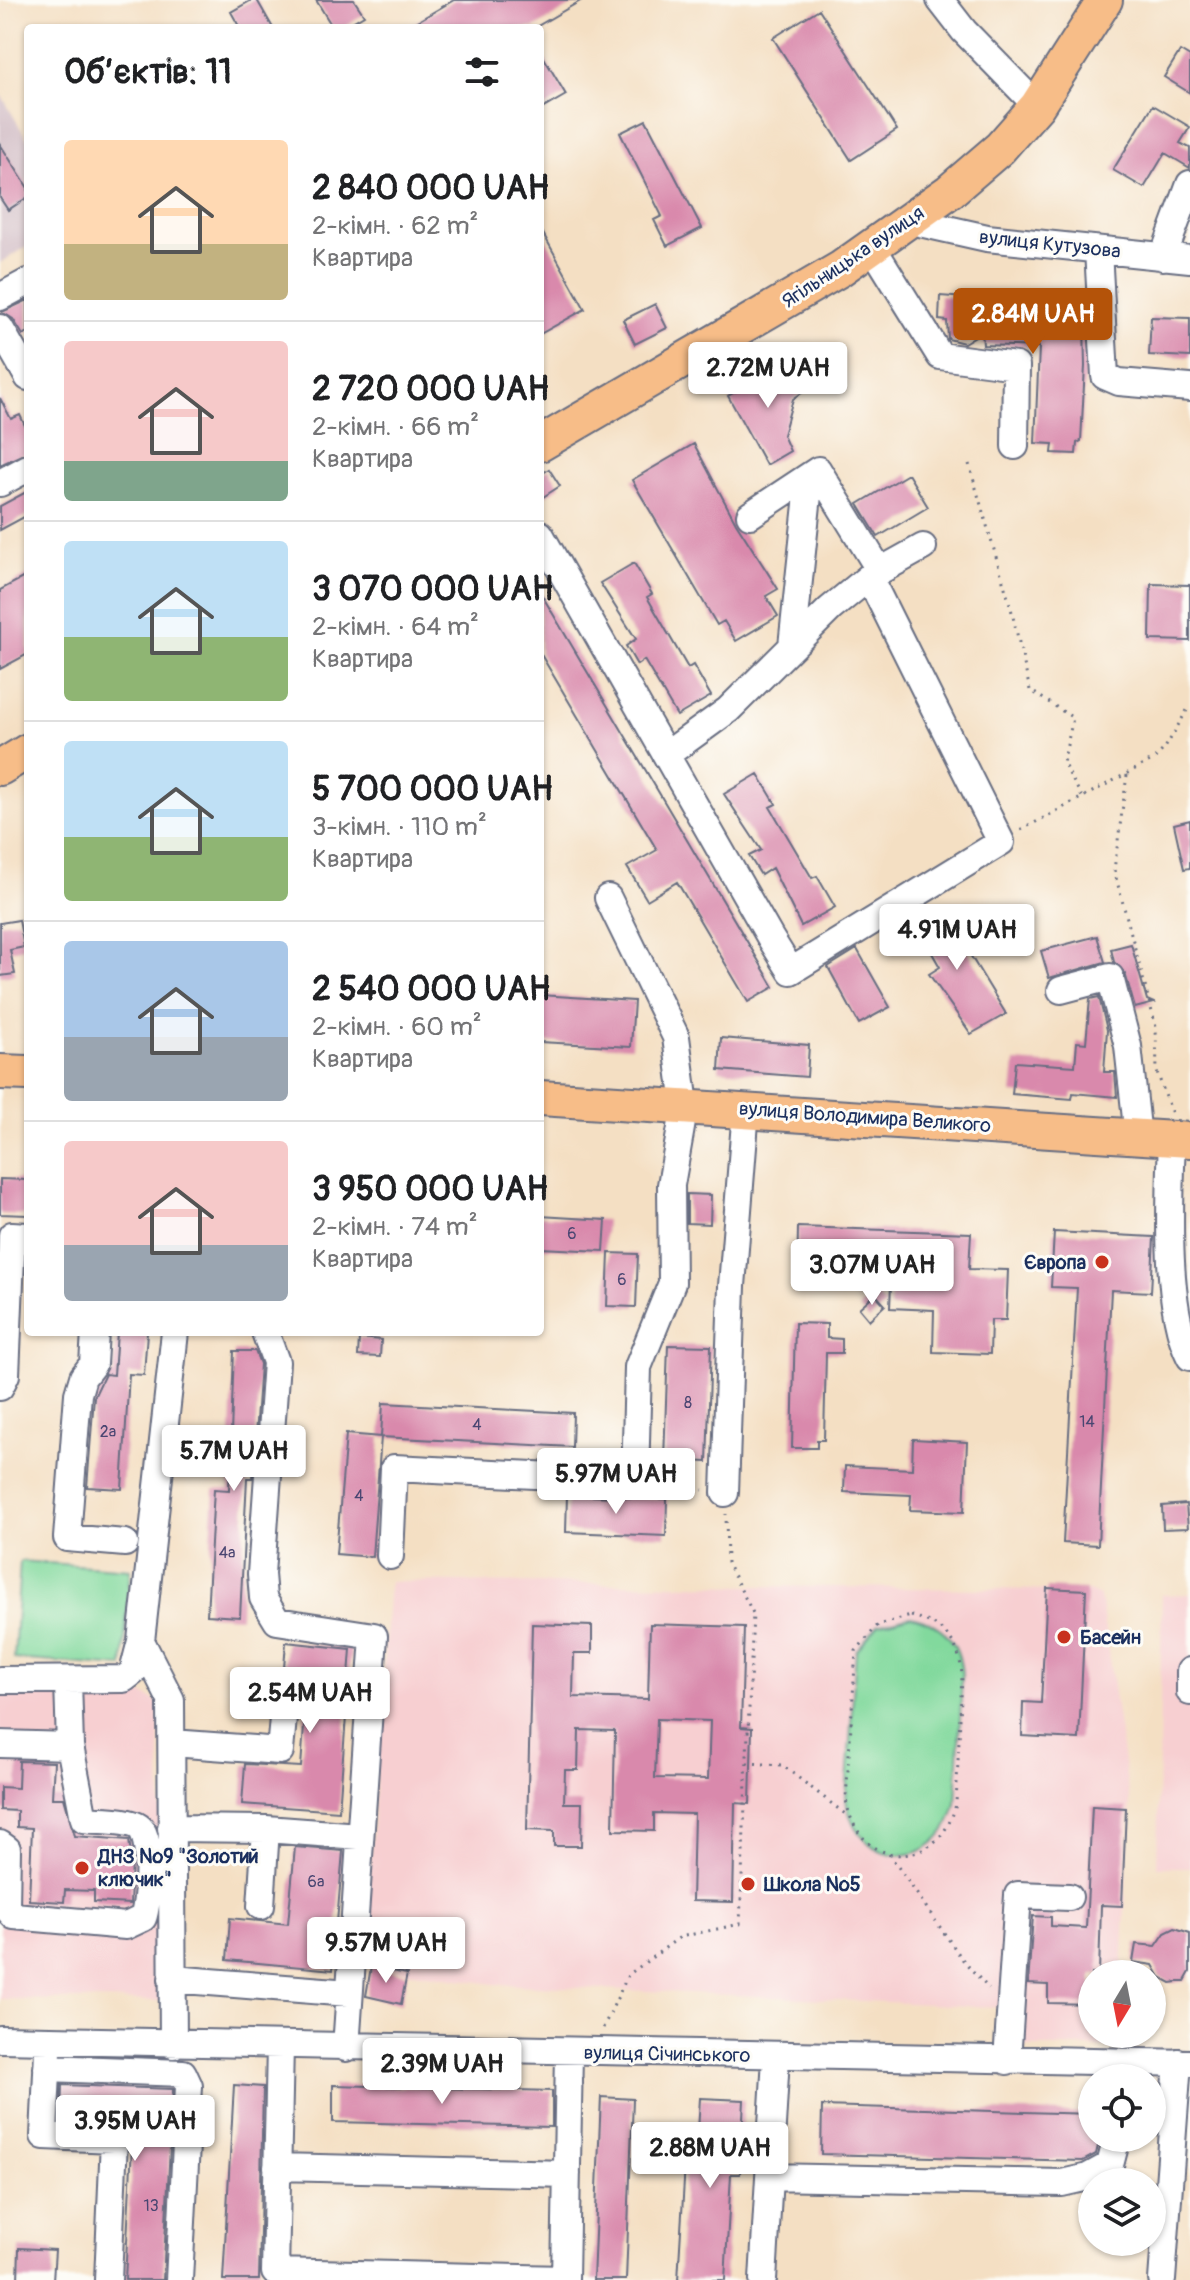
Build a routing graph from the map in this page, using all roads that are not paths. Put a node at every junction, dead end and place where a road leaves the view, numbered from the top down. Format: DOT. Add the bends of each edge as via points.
graph roads {
  1 [pos="940,0"];
  2 [pos="1105,0"];
  3 [pos="1037,106"];
  4 [pos="1190,184"];
  5 [pos="911,221"];
  6 [pos="873,248"];
  7 [pos="1098,250"];
  8 [pos="1163,257"];
  9 [pos="1190,259"];
  10 [pos="24,284"];
  11 [pos="0,297"];
  12 [pos="0,328"];
  13 [pos="24,370"];
  14 [pos="1190,388"];
  15 [pos="544,442"];
  16 [pos="1015,446"];
  17 [pos="24,470"];
  18 [pos="810,476"];
  19 [pos="0,483"];
  20 [pos="750,515"];
  21 [pos="544,541"];
  22 [pos="923,547"];
  23 [pos="874,574"];
  24 [pos="792,646"];
  25 [pos="24,753"];
  26 [pos="666,755"];
  27 [pos="0,768"];
  28 [pos="608,898"];
  29 [pos="1061,990"];
  30 [pos="0,1072"];
  31 [pos="24,1073"];
  32 [pos="544,1098"];
  33 [pos="685,1105"];
  34 [pos="746,1109"];
  35 [pos="1168,1134"];
  36 [pos="24,1236"];
  37 [pos="1182,1287"];
  38 [pos="95,1336"];
  39 [pos="175,1336"];
  40 [pos="266,1336"];
  41 [pos="1190,1357"];
  42 [pos="0,1387"];
  43 [pos="725,1493"];
  44 [pos="125,1543"];
  45 [pos="390,1556"];
  46 [pos="141,1641"];
  47 [pos="1190,1671"];
  48 [pos="0,1680"];
  49 [pos="68,1681"];
  50 [pos="1190,1692"];
  51 [pos="285,1696"];
  52 [pos="172,1743"];
  53 [pos="0,1744"];
  54 [pos="70,1746"];
  55 [pos="171,1828"];
  56 [pos="266,1829"];
  57 [pos="359,1836"];
  58 [pos="0,1844"];
  59 [pos="1069,1897"];
  60 [pos="261,1906"];
  61 [pos="172,1979"];
  62 [pos="349,1993"];
  63 [pos="0,2039"];
  64 [pos="48,2039"];
  65 [pos="173,2045"];
  66 [pos="280,2046"];
  67 [pos="346,2048"];
  68 [pos="580,2053"];
  69 [pos="776,2057"];
  70 [pos="1007,2061"];
  71 [pos="1184,2062"];
  72 [pos="1078,2067"];
  73 [pos="47,2068"];
  74 [pos="1113,2152"];
  75 [pos="277,2167"];
  76 [pos="567,2174"];
  77 [pos="769,2177"];
  78 [pos="108,2280"];
  79 [pos="179,2280"];
  80 [pos="763,2280"];
  81 [pos="1162,2280"];
  1 -- 3 [label="street"];
  2 -- 3 [label="main road, Ягільницька вулиця"];
  3 -- 5 [label="main road, Ягільницька вулиця" via="986,161"];
  4 -- 8 [label="street"];
  5 -- 6 [label="main road, Ягільницька вулиця"];
  5 -- 7 [label="street, вулиця Кутузова" via="987,238"];
  6 -- 15 [label="main road, Ягільницька вулиця"];
  6 -- 16 [label="street" via="940,356 1016,366"];
  7 -- 8 [label="street, вулиця Кутузова"];
  7 -- 14 [label="street" via="1105,376"];
  8 -- 9 [label="street, вулиця Кутузова"];
  10 -- 11 [label="street"];
  12 -- 13 [label="street"];
  17 -- 19 [label="street"];
  18 -- 20 [label="street"];
  18 -- 23 [label="street" via="818,470"];
  18 -- 24 [label="street"];
  21 -- 26 [label="street"];
  22 -- 23 [label="street"];
  23 -- 24 [label="street"];
  23 -- 26 [label="street" via="1001,842 791,971"];
  24 -- 26 [label="street" via="728,710"];
  25 -- 27 [label="main road"];
  28 -- 33 [label="street" via="676,1037"];
  29 -- 35 [label="street" via="1110,977 1128,1046"];
  30 -- 31 [label="main road"];
  32 -- 33 [label="main road, вулиця Володимира Великого"];
  33 -- 34 [label="main road, вулиця Володимира Великого"];
  33 -- 45 [label="street" via="671,1185 672,1283 638,1367 635,1480 394,1468"];
  34 -- 35 [label="main road, вулиця Володимира Великого"];
  34 -- 43 [label="street" via="732,1286"];
  35 -- 37 [label="street" via="1169,1222"];
  36 -- 42 [label="street" via="12,1235 6,1375"];
  37 -- 41 [label="street" via="1182,1335"];
  38 -- 44 [label="street" via="93,1364 78,1394 67,1538"];
  39 -- 46 [label="street"];
  40 -- 57 [label="street" via="276,1362 260,1586 277,1621 374,1636"];
  46 -- 49 [label="street" via="133,1672 124,1679"];
  46 -- 52 [label="street" via="171,1700"];
  47 -- 50 [label="street"];
  48 -- 49 [label="street"];
  49 -- 54 [label="street"];
  51 -- 52 [label="street" via="280,1751"];
  52 -- 55 [label="street"];
  53 -- 54 [label="street"];
  54 -- 58 [label="street" via="84,1819 133,1825 146,1834 143,1918 126,1926 14,1916 6,1907 7,1849"];
  55 -- 56 [label="street"];
  55 -- 61 [label="street"];
  56 -- 57 [label="street"];
  56 -- 60 [label="street"];
  57 -- 62 [label="street"];
  59 -- 70 [label="street" via="1018,1895"];
  61 -- 62 [label="street"];
  61 -- 65 [label="street"];
  62 -- 67 [label="street"];
  63 -- 64 [label="street, вулиця Січинського"];
  64 -- 65 [label="street, вулиця Січинського"];
  64 -- 73 [label="street"];
  65 -- 66 [label="street, вулиця Січинського"];
  66 -- 67 [label="street, вулиця Січинського"];
  66 -- 75 [label="street"];
  67 -- 68 [label="street, вулиця Січинського"];
  68 -- 69 [label="street, вулиця Січинського"];
  68 -- 76 [label="street"];
  69 -- 70 [label="street, вулиця Січинського"];
  69 -- 77 [label="street"];
  70 -- 72 [label="street, вулиця Січинського"];
  71 -- 81 [label="street"];
  73 -- 78 [label="street" via="44,2136 114,2139"];
  73 -- 79 [label="street" via="183,2073 189,2086"];
  74 -- 77 [label="street" via="1110,2165 1062,2183"];
  75 -- 76 [label="street"];
  75 -- 76 [label="street" via="275,2272 565,2279"];
  77 -- 80 [label="street"];
}
